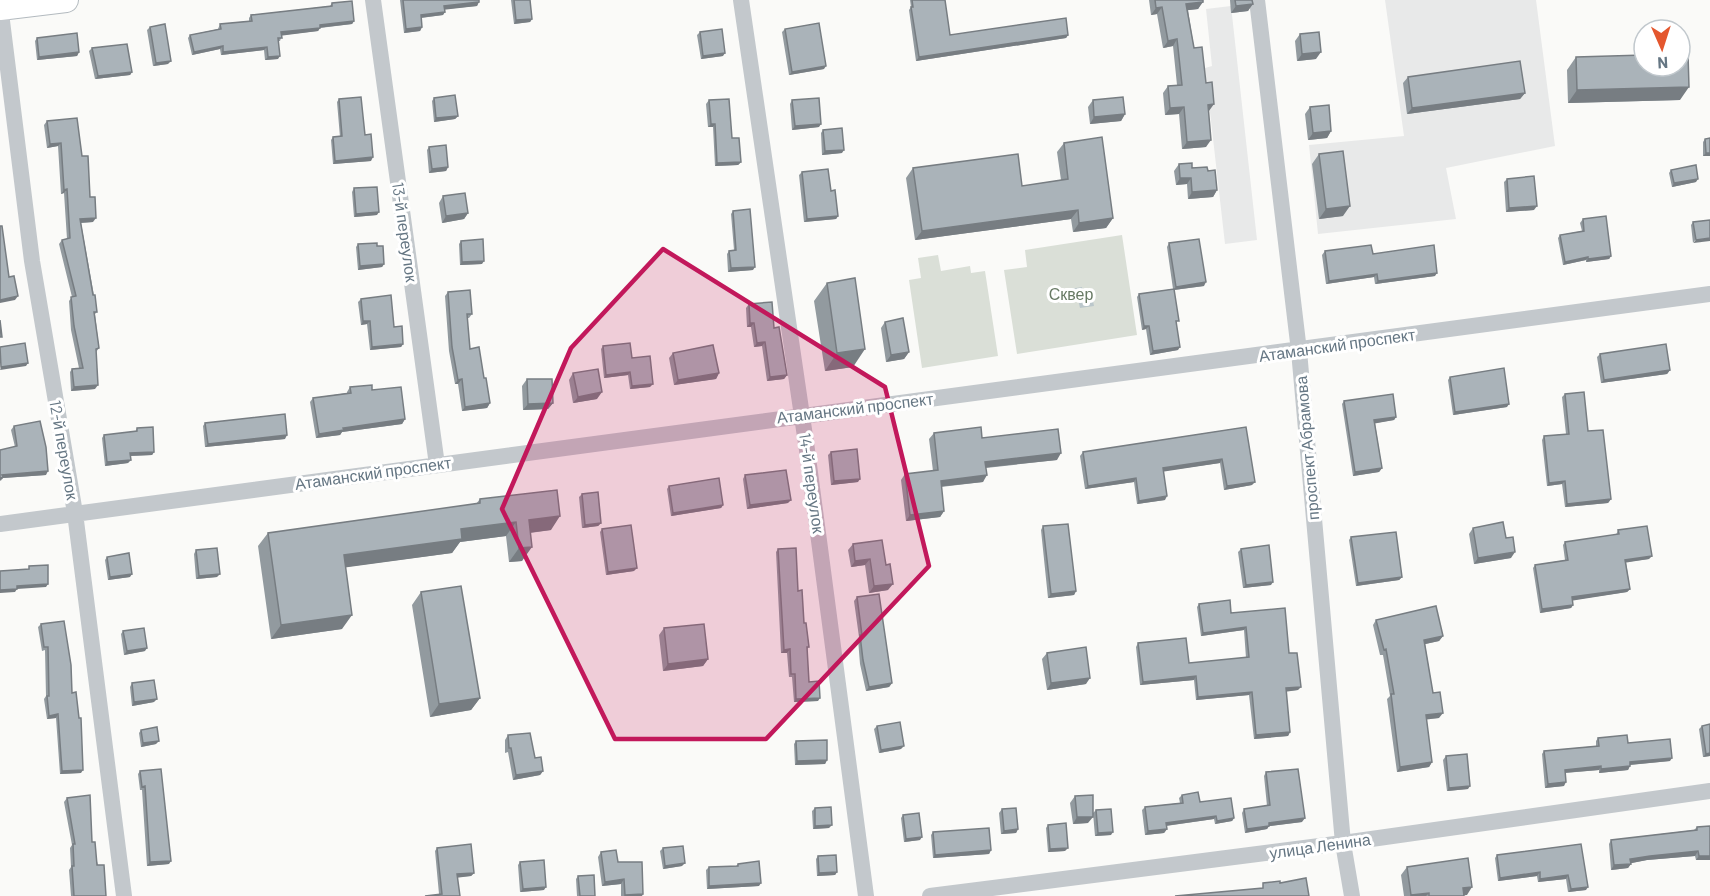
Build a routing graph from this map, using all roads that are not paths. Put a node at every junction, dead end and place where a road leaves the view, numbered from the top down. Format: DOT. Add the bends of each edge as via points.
graph roads {
  1 [pos="66,0"];
  2 [pos="373,0"];
  3 [pos="741,0"];
  4 [pos="1257,0"];
  5 [pos="0,7"];
  6 [pos="1710,294"];
  7 [pos="1299,351"];
  8 [pos="802,415"];
  9 [pos="437,465"];
  10 [pos="75,513"];
  11 [pos="0,524"];
  12 [pos="1710,791"];
  13 [pos="1342,843"];
  14 [pos="124,896"];
  15 [pos="866,896"];
  16 [pos="930,896"];
  17 [pos="1352,896"];
  1 -- 5 [label="main road"];
  2 -- 9 [label="street, 13-й переулок"];
  3 -- 8 [label="street, 14-й переулок"];
  4 -- 7 [label="street, проспект Абрамова"];
  5 -- 10 [label="street, 12-й переулок" via="32,261"];
  6 -- 7 [label="street, Атаманский проспект"];
  7 -- 8 [label="street, Атаманский проспект"];
  7 -- 13 [label="street, проспект Абрамова"];
  8 -- 9 [label="street, Атаманский проспект"];
  8 -- 15 [label="street, 14-й переулок"];
  9 -- 10 [label="street, Атаманский проспект"];
  10 -- 11 [label="street, Атаманский проспект"];
  10 -- 14 [label="street, 12-й переулок"];
  12 -- 13 [label="street, улица Ленина"];
  13 -- 16 [label="street, улица Ленина"];
  13 -- 17 [label="street, проспект Абрамова"];
}
